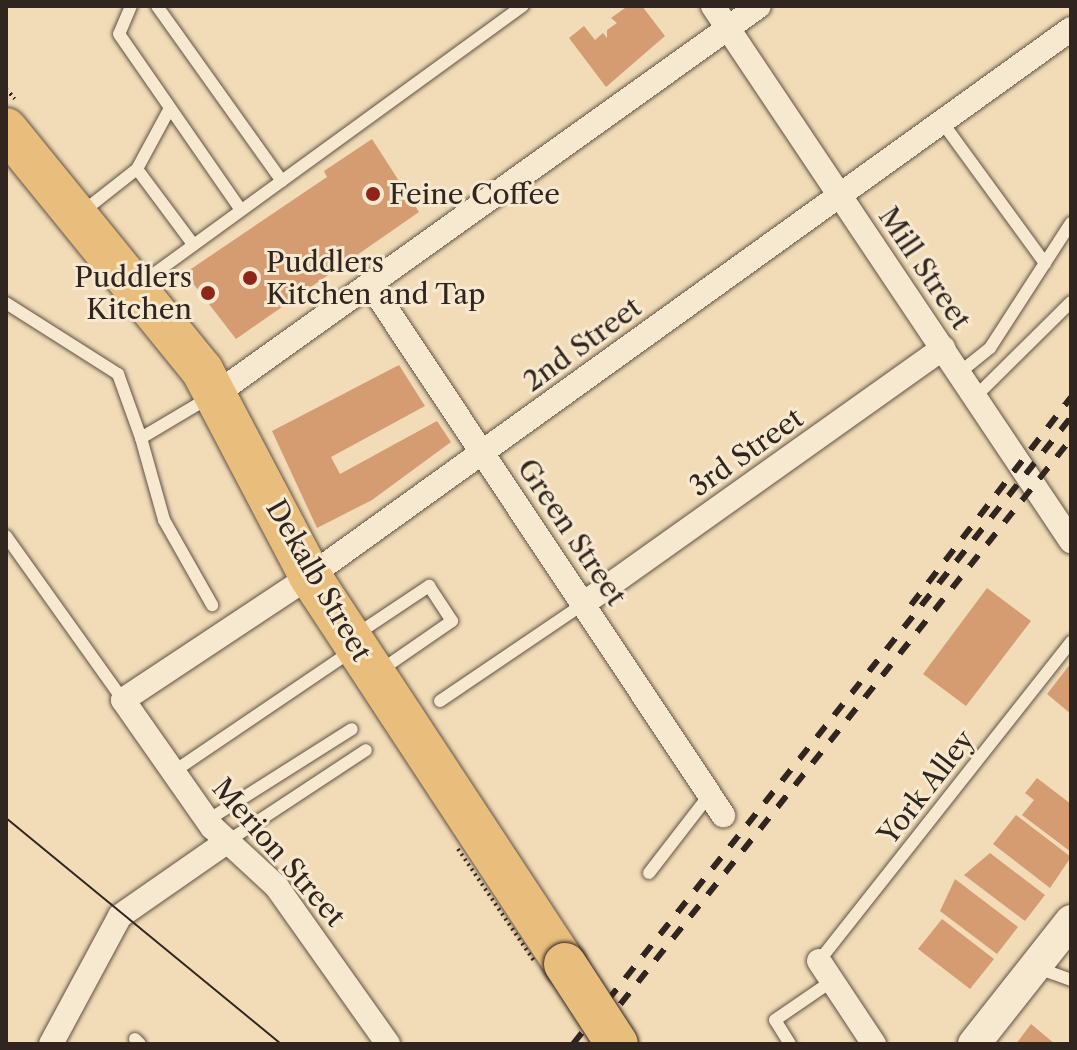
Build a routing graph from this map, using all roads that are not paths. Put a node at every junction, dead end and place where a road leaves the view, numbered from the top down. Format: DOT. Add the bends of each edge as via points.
graph roads {
  1 [pos="131,6"];
  2 [pos="157,6"];
  3 [pos="523,6"];
  4 [pos="713,6"];
  5 [pos="759,6"];
  6 [pos="730,27"];
  7 [pos="1071,29"];
  8 [pos="170,108"];
  9 [pos="942,122"];
  10 [pos="6,129"];
  11 [pos="137,169"];
  12 [pos="282,181"];
  13 [pos="841,195"];
  14 [pos="241,210"];
  15 [pos="76,213"];
  16 [pos="1071,223"];
  17 [pos="193,244"];
  18 [pos="1045,263"];
  19 [pos="370,284"];
  20 [pos="137,286"];
  21 [pos="1071,302"];
  22 [pos="6,303"];
  23 [pos="943,348"];
  24 [pos="959,373"];
  25 [pos="216,394"];
  26 [pos="975,397"];
  27 [pos="141,438"];
  28 [pos="482,452"];
  29 [pos="6,536"];
  30 [pos="1071,541"];
  31 [pos="310,576"];
  32 [pos="583,604"];
  33 [pos="212,605"];
  34 [pos="1071,642"];
  35 [pos="361,653"];
  36 [pos="123,700"];
  37 [pos="440,701"];
  38 [pos="352,729"];
  39 [pos="366,750"];
  40 [pos="173,772"];
  41 [pos="716,804"];
  42 [pos="208,820"];
  43 [pos="228,841"];
  44 [pos="649,873"];
  45 [pos="1071,921"];
  46 [pos="1035,967"];
  47 [pos="825,971"];
  48 [pos="1071,980"];
  49 [pos="51,1044"];
  50 [pos="388,1044"];
  51 [pos="617,1044"];
  52 [pos="790,1044"];
  53 [pos="874,1044"];
  54 [pos="974,1044"];
  1 -- 8 [label="lane" via="119,34"];
  2 -- 12 [label="lane"];
  3 -- 12 [label="lane"];
  4 -- 6 [label="street, Mill Street"];
  5 -- 6 [label="street"];
  6 -- 13 [label="street, Mill Street"];
  6 -- 19 [label="street"];
  7 -- 9 [label="street, 2nd Street"];
  8 -- 11 [label="lane"];
  8 -- 14 [label="lane"];
  9 -- 13 [label="street, 2nd Street"];
  9 -- 18 [label="lane"];
  10 -- 15 [label="highway, Dekalb Street"];
  11 -- 15 [label="lane"];
  11 -- 17 [label="lane"];
  12 -- 14 [label="lane"];
  13 -- 23 [label="street, Mill Street"];
  13 -- 28 [label="street, 2nd Street"];
  14 -- 17 [label="lane"];
  15 -- 20 [label="highway, Dekalb Street"];
  16 -- 18 [label="lane"];
  17 -- 20 [label="lane"];
  18 -- 24 [label="lane" via="990,348"];
  19 -- 25 [label="street"];
  19 -- 28 [label="street, Green Street"];
  20 -- 25 [label="highway, Dekalb Street"];
  21 -- 26 [label="lane"];
  22 -- 27 [label="lane" via="118,374"];
  23 -- 24 [label="street, Mill Street"];
  23 -- 32 [label="street, 3rd Street"];
  24 -- 26 [label="street, Mill Street"];
  25 -- 27 [label="lane"];
  25 -- 31 [label="highway, Dekalb Street"];
  26 -- 30 [label="street, Mill Street"];
  27 -- 33 [label="lane" via="164,520"];
  28 -- 31 [label="street, 2nd Street"];
  28 -- 32 [label="street, Green Street"];
  29 -- 36 [label="lane"];
  31 -- 35 [label="highway, Dekalb Street"];
  31 -- 36 [label="street, 2nd Street"];
  32 -- 37 [label="lane"];
  32 -- 41 [label="street, Green Street"];
  34 -- 47 [label="lane, York Alley"];
  35 -- 35 [label="lane" via="429,586 452,621"];
  35 -- 40 [label="lane"];
  35 -- 51 [label="highway, Dekalb Street, bridge" via="468,840"];
  36 -- 40 [label="street, Merion Street"];
  38 -- 42 [label="lane"];
  39 -- 43 [label="lane"];
  40 -- 42 [label="street, Merion Street"];
  41 -- 44 [label="lane"];
  42 -- 43 [label="street, Merion Street"];
  43 -- 49 [label="street" via="120,916"];
  43 -- 50 [label="street, Merion Street" via="277,887"];
  45 -- 46 [label="main road"];
  46 -- 48 [label="lane"];
  46 -- 54 [label="main road"];
  47 -- 52 [label="lane, York Alley" via="775,1020"];
  47 -- 53 [label="street"];
}
